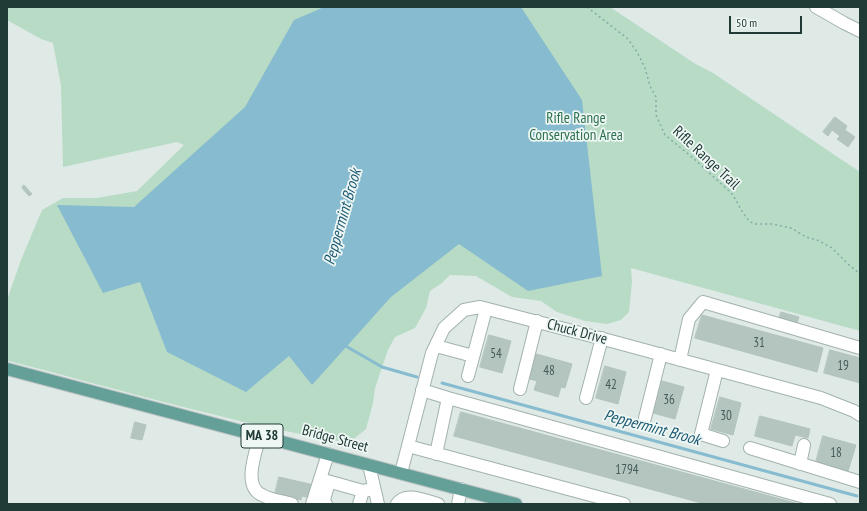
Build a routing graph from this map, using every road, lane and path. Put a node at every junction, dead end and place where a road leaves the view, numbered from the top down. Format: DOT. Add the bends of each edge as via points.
graph roads {
  1 [pos="587,7"];
  2 [pos="816,7"];
  3 [pos="860,31"];
  4 [pos="860,274"];
  5 [pos="486,309"];
  6 [pos="537,321"];
  7 [pos="602,338"];
  8 [pos="436,346"];
  9 [pos="860,348"];
  10 [pos="661,354"];
  11 [pos="473,356"];
  12 [pos="680,360"];
  13 [pos="7,369"];
  14 [pos="717,370"];
  15 [pos="468,376"];
  16 [pos="520,389"];
  17 [pos="422,390"];
  18 [pos="448,398"];
  19 [pos="586,398"];
  20 [pos="860,415"];
  21 [pos="645,418"];
  22 [pos="260,435"];
  23 [pos="723,442"];
  24 [pos="804,445"];
  25 [pos="408,446"];
  26 [pos="750,448"];
  27 [pos="328,454"];
  28 [pos="436,454"];
  29 [pos="800,464"];
  30 [pos="369,465"];
  31 [pos="401,473"];
  32 [pos="324,480"];
  33 [pos="860,482"];
  34 [pos="461,489"];
  35 [pos="369,490"];
  36 [pos="292,504"];
  37 [pos="312,504"];
  38 [pos="326,504"];
  39 [pos="359,504"];
  40 [pos="378,504"];
  41 [pos="397,504"];
  42 [pos="438,504"];
  43 [pos="458,504"];
  44 [pos="516,504"];
  45 [pos="624,504"];
  46 [pos="830,504"];
  1 -- 4 [label="path, Rifle Range Trail" via="628,39 637,52 656,97 656,115 665,136 689,154 733,195 750,222 791,228 817,240 832,248"];
  2 -- 3 [label="street"];
  5 -- 6 [label="street, Chuck Drive"];
  5 -- 8 [label="street, Chuck Drive" via="480,307 464,310 444,328"];
  5 -- 11 [label="street"];
  6 -- 7 [label="street, Chuck Drive"];
  6 -- 16 [label="street"];
  7 -- 10 [label="street, Chuck Drive"];
  7 -- 19 [label="street"];
  8 -- 11 [label="street"];
  8 -- 17 [label="street, Chuck Drive"];
  9 -- 12 [label="street" via="703,302 689,319"];
  10 -- 12 [label="street, Chuck Drive"];
  10 -- 21 [label="street"];
  11 -- 15 [label="street"];
  12 -- 14 [label="street, Chuck Drive"];
  13 -- 22 [label="main road, Bridge Street / MA 38"];
  14 -- 20 [label="street, Chuck Drive" via="821,398"];
  14 -- 23 [label="street" via="701,434"];
  17 -- 18 [label="street"];
  17 -- 25 [label="street, Chuck Drive"];
  18 -- 28 [label="street"];
  18 -- 46 [label="street"];
  22 -- 27 [label="main road, Bridge Street / MA 38"];
  22 -- 36 [label="street" via="250,477 253,487 261,495"];
  24 -- 29 [label="street"];
  25 -- 28 [label="street"];
  25 -- 31 [label="street, Chuck Drive"];
  26 -- 29 [label="street"];
  27 -- 30 [label="main road, Bridge Street / MA 38"];
  27 -- 32 [label="street"];
  28 -- 45 [label="street"];
  29 -- 33 [label="street"];
  30 -- 31 [label="main road, Bridge Street / MA 38"];
  30 -- 35 [label="street"];
  31 -- 34 [label="main road, Bridge Street / MA 38"];
  32 -- 35 [label="street"];
  32 -- 37 [label="street"];
  32 -- 38 [label="street" via="323,503"];
  34 -- 43 [label="street"];
  34 -- 44 [label="main road, Bridge Street / MA 38"];
  35 -- 39 [label="street"];
  35 -- 40 [label="street"];
  41 -- 42 [label="street" via="410,497"];
}
